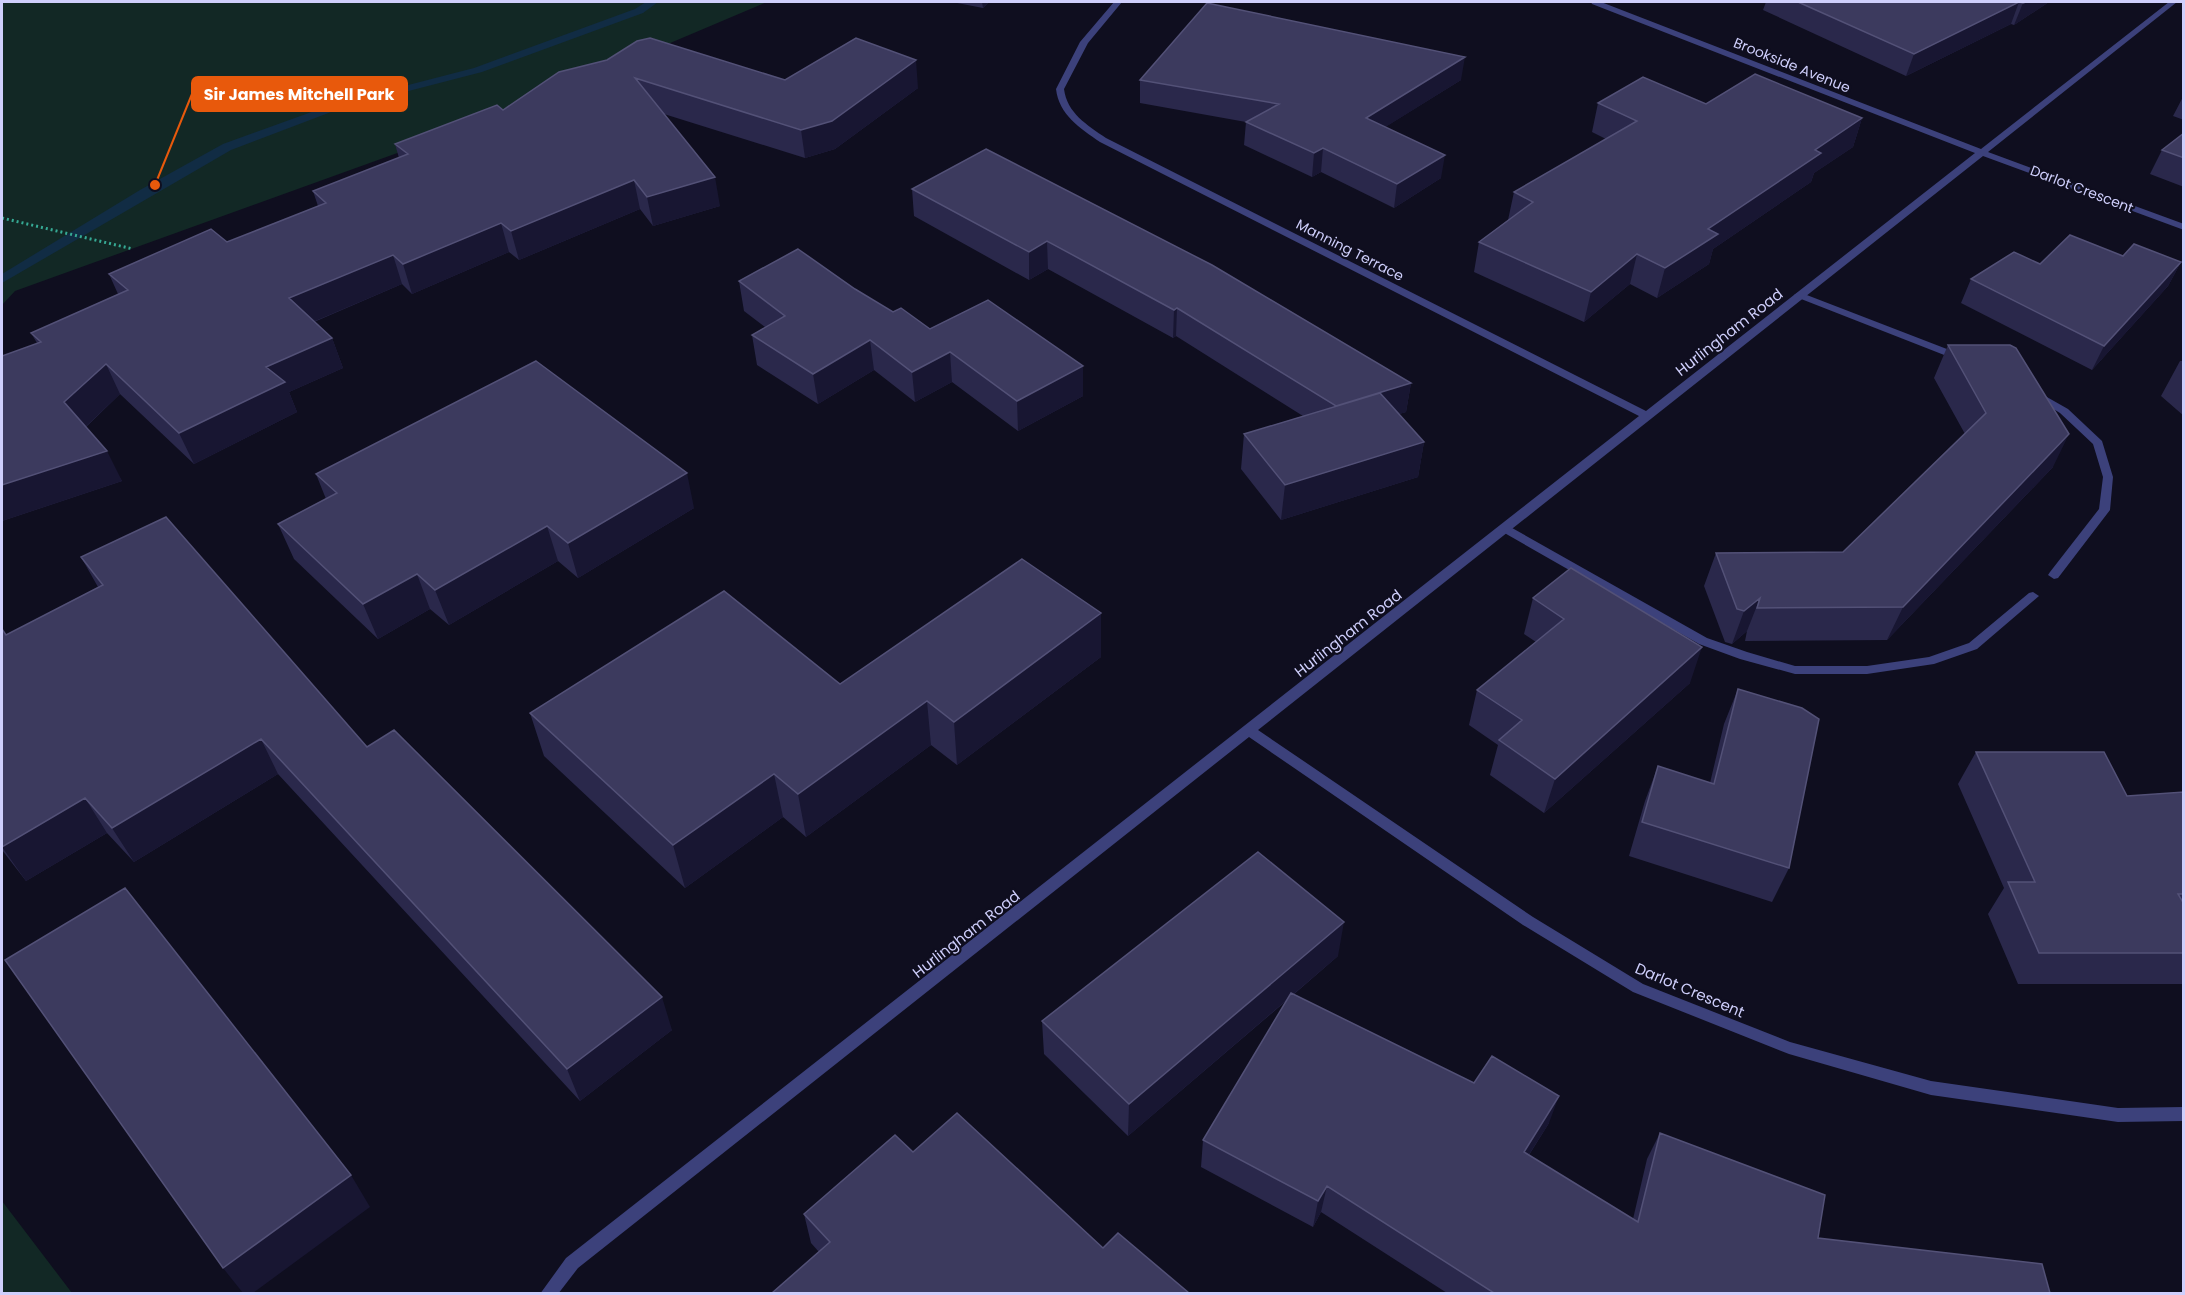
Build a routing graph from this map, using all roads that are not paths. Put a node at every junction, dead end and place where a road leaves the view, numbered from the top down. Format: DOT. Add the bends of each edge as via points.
graph roads {
  1 [pos="1118,2"];
  2 [pos="1595,2"];
  3 [pos="2173,2"];
  4 [pos="1980,152"];
  5 [pos="2184,227"];
  6 [pos="1799,295"];
  7 [pos="1970,361"];
  8 [pos="2028,390"];
  9 [pos="1647,416"];
  10 [pos="1505,528"];
  11 [pos="2054,575"];
  12 [pos="2033,597"];
  13 [pos="1249,730"];
  14 [pos="2184,1114"];
  15 [pos="548,1293"];
  1 -- 9 [label="street, Manning Terrace" via="1084,42 1060,88 1060,97 1072,117 1102,140"];
  2 -- 4 [label="street, Brookside Avenue"];
  3 -- 4 [label="street, Hurlingham Road"];
  4 -- 5 [label="street, Darlot Crescent"];
  4 -- 6 [label="street, Hurlingham Road"];
  6 -- 7 [label="street"];
  6 -- 9 [label="street, Hurlingham Road"];
  8 -- 11 [label="street" via="2064,411 2098,443 2108,477 2104,510"];
  9 -- 10 [label="street, Hurlingham Road"];
  10 -- 12 [label="street" via="1703,640 1796,670 1867,670 1930,661 1972,646"];
  10 -- 13 [label="street, Hurlingham Road"];
  13 -- 14 [label="street, Darlot Crescent" via="1528,921 1638,988 1790,1048 1931,1088 2118,1115"];
  13 -- 15 [label="street, Hurlingham Road" via="572,1263"];
}
